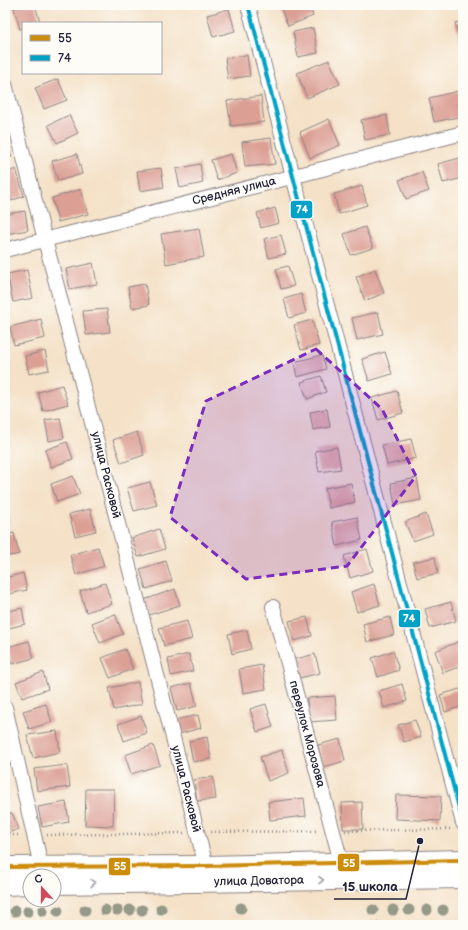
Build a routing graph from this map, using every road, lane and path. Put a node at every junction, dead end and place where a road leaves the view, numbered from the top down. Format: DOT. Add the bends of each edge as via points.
graph roads {
  1 [pos="248,5"];
  2 [pos="5,84"];
  3 [pos="463,132"];
  4 [pos="293,176"];
  5 [pos="45,240"];
  6 [pos="5,250"];
  7 [pos="273,607"];
  8 [pos="5,707"];
  9 [pos="459,826"];
  10 [pos="332,831"];
  11 [pos="198,832"];
  12 [pos="5,835"];
  13 [pos="34,835"];
  14 [pos="463,860"];
  15 [pos="341,862"];
  16 [pos="41,866"];
  17 [pos="206,866"];
  18 [pos="5,867"];
  19 [pos="463,878"];
  20 [pos="22,884"];
  21 [pos="62,884"];
  22 [pos="5,885"];
  23 [pos="463,922"];
  24 [pos="213,925"];
  1 -- 4 [label="street"];
  2 -- 5 [label="street, улица Расковой"];
  3 -- 4 [label="street, Средняя улица"];
  4 -- 5 [label="street, Средняя улица"];
  4 -- 9 [label="street"];
  5 -- 6 [label="street, Средняя улица"];
  5 -- 11 [label="street, улица Расковой"];
  7 -- 10 [label="street, переулок Морозова"];
  8 -- 13 [label="street"];
  9 -- 10 [label="path"];
  10 -- 11 [label="path"];
  10 -- 15 [label="street, переулок Морозова"];
  11 -- 13 [label="path"];
  11 -- 17 [label="street, улица Расковой"];
  12 -- 13 [label="path"];
  13 -- 16 [label="street"];
  14 -- 15 [label="main road, улица Доватора"];
  15 -- 17 [label="main road, улица Доватора"];
  16 -- 17 [label="main road, улица Доватора"];
  16 -- 18 [label="main road, улица Доватора"];
  21 -- 19 [label="main road, улица Доватора, one-way"];
  20 -- 22 [label="main road"];
  23 -- 24 [label="path"];
}
